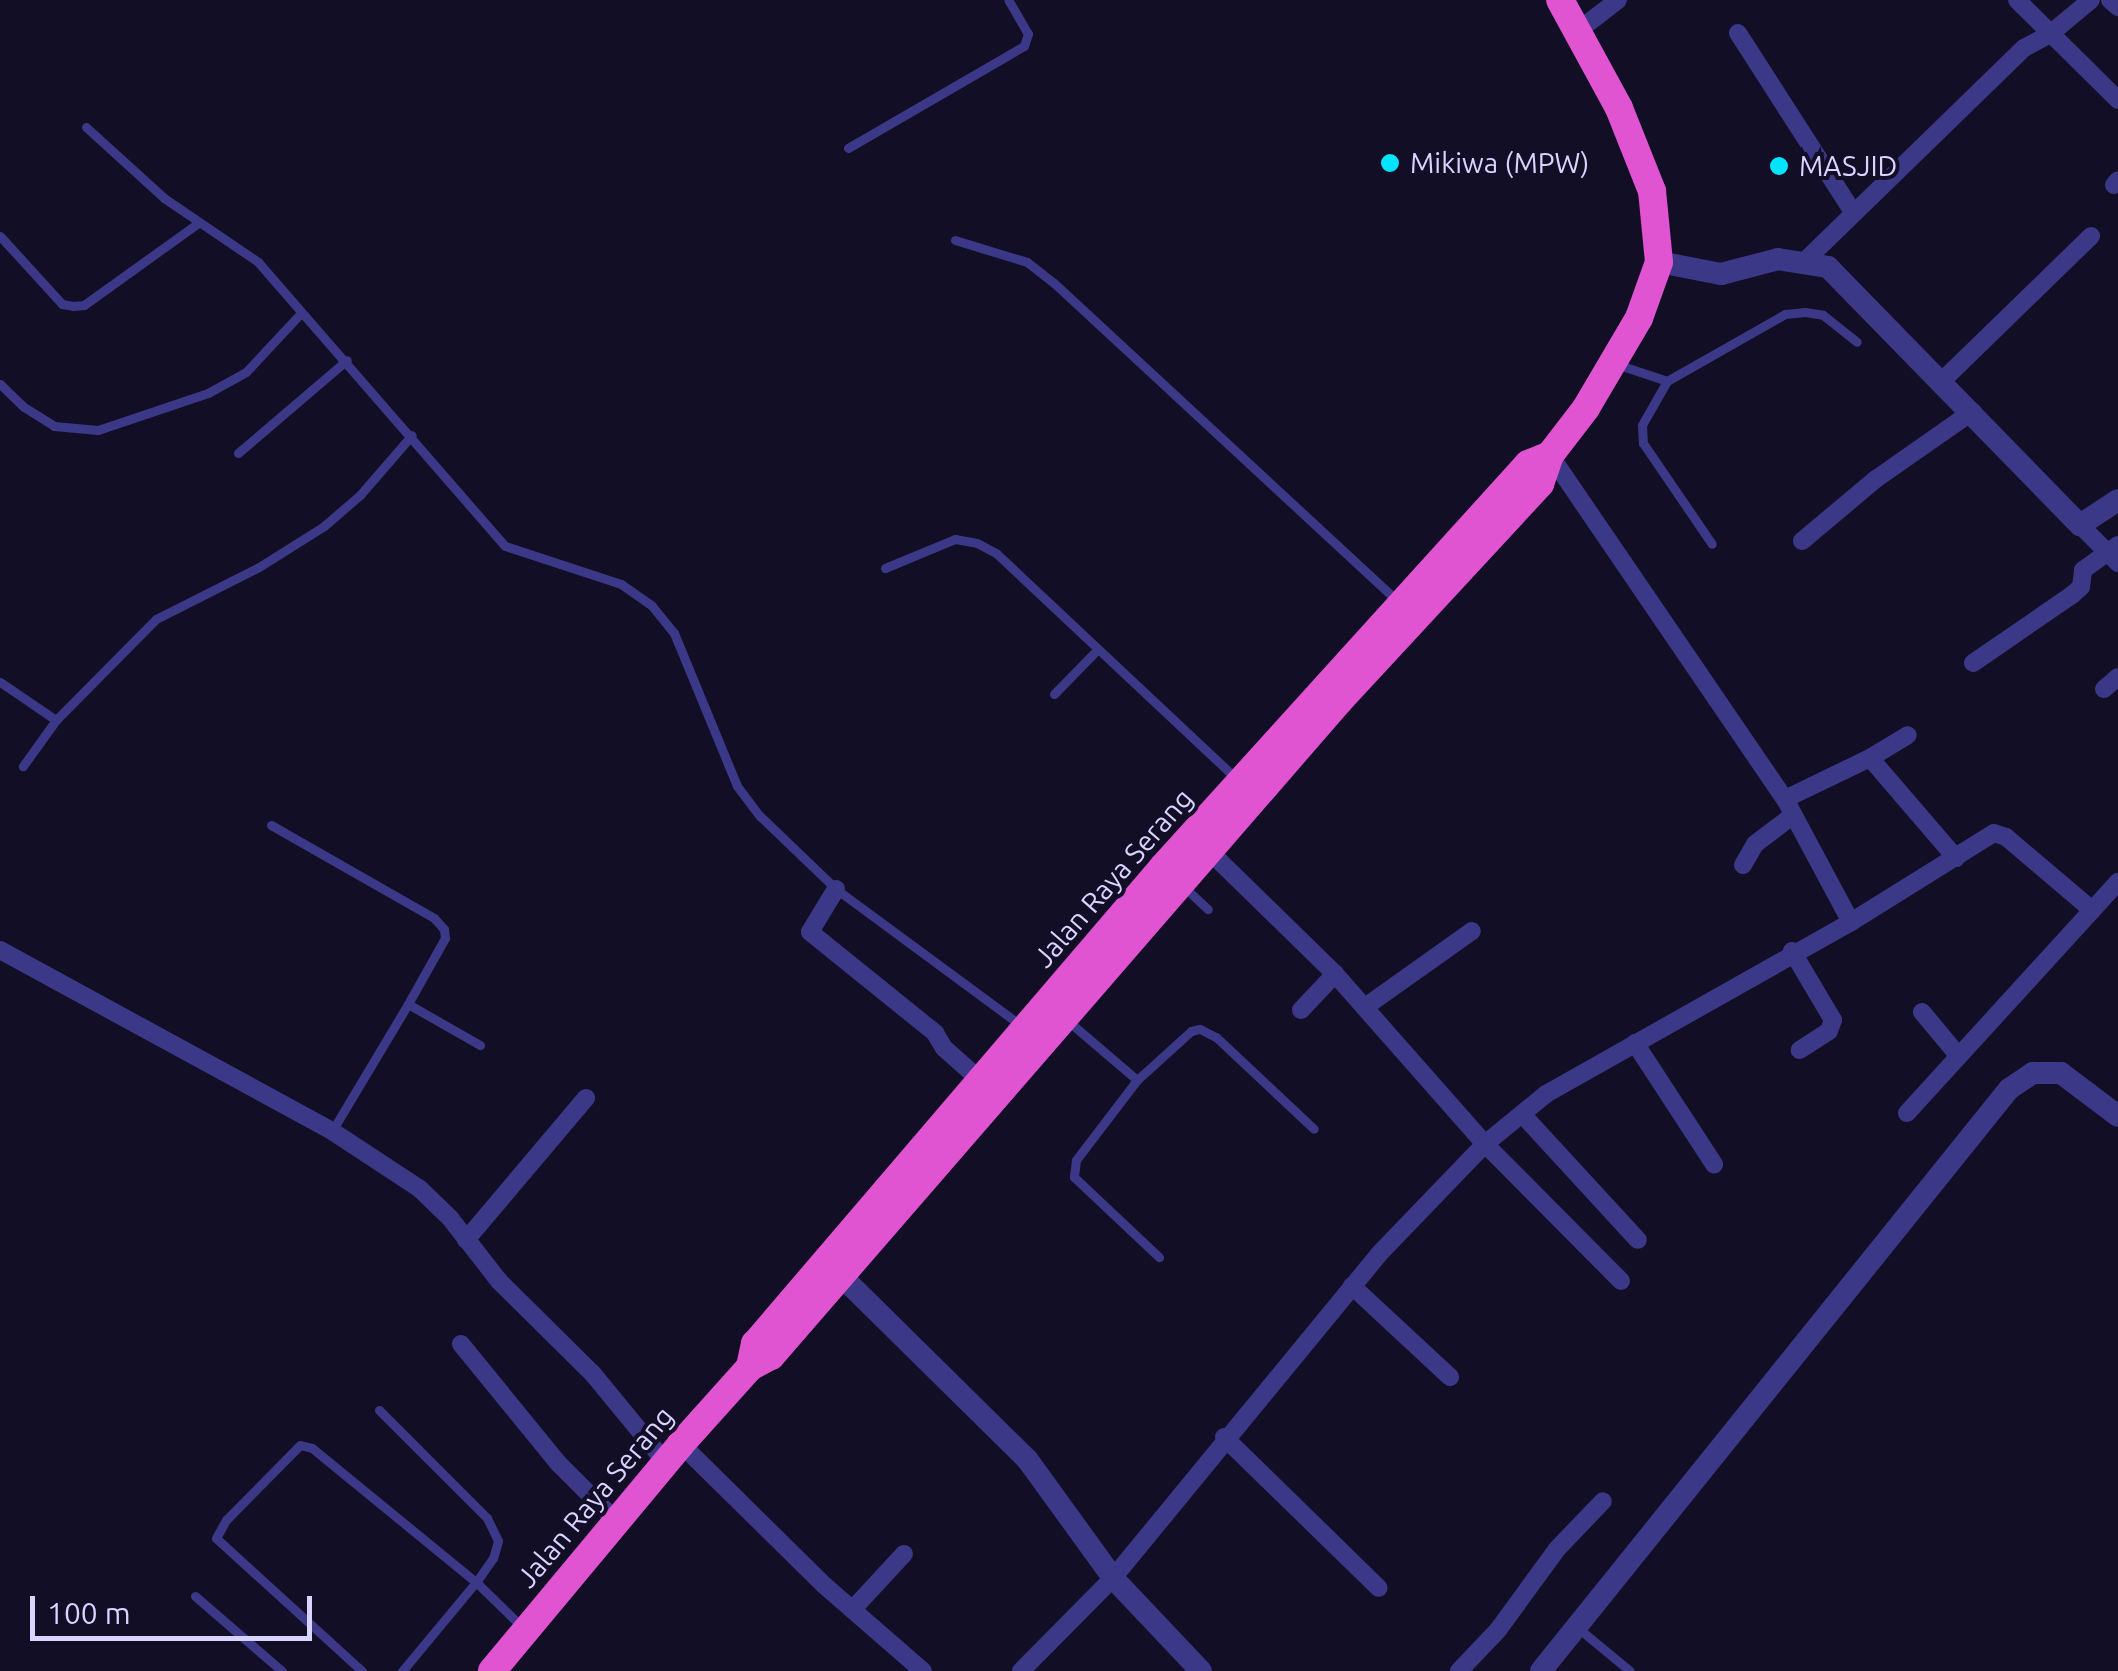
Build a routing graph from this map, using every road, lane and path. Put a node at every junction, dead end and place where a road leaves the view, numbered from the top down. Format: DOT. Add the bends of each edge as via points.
graph roads {
  1 [pos="1008,0"];
  2 [pos="1560,0"];
  3 [pos="1618,0"];
  4 [pos="2017,0"];
  5 [pos="2091,0"];
  6 [pos="2110,0"];
  7 [pos="2118,7"];
  8 [pos="1579,30"];
  9 [pos="1738,33"];
  10 [pos="2050,34"];
  11 [pos="2118,100"];
  12 [pos="86,127"];
  13 [pos="848,148"];
  14 [pos="1853,212"];
  15 [pos="198,224"];
  16 [pos="0,236"];
  17 [pos="2092,236"];
  18 [pos="955,240"];
  19 [pos="1806,260"];
  20 [pos="1659,262"];
  21 [pos="301,313"];
  22 [pos="1858,342"];
  23 [pos="347,360"];
  24 [pos="1614,363"];
  25 [pos="1667,381"];
  26 [pos="1942,381"];
  27 [pos="0,384"];
  28 [pos="1972,411"];
  29 [pos="412,435"];
  30 [pos="238,453"];
  31 [pos="1550,455"];
  32 [pos="2118,500"];
  33 [pos="2080,525"];
  34 [pos="1802,541"];
  35 [pos="1712,544"];
  36 [pos="2115,554"];
  37 [pos="886,568"];
  38 [pos="1409,612"];
  39 [pos="1096,651"];
  40 [pos="1973,663"];
  41 [pos="0,682"];
  42 [pos="1054,694"];
  43 [pos="56,720"];
  44 [pos="1908,735"];
  45 [pos="1870,758"];
  46 [pos="23,766"];
  47 [pos="1239,781"];
  48 [pos="1788,808"];
  49 [pos="271,825"];
  50 [pos="1202,844"];
  51 [pos="1956,858"];
  52 [pos="1742,865"];
  53 [pos="1172,876"];
  54 [pos="2118,882"];
  55 [pos="836,889"];
  56 [pos="1208,910"];
  57 [pos="2092,910"];
  58 [pos="1850,922"];
  59 [pos="1472,931"];
  60 [pos="0,950"];
  61 [pos="1792,951"];
  62 [pos="1335,974"];
  63 [pos="408,1004"];
  64 [pos="1364,1007"];
  65 [pos="1301,1010"];
  66 [pos="1056,1012"];
  67 [pos="1922,1012"];
  68 [pos="1027,1030"];
  69 [pos="1635,1043"];
  70 [pos="480,1045"];
  71 [pos="1800,1050"];
  72 [pos="1958,1054"];
  73 [pos="1138,1080"];
  74 [pos="981,1081"];
  75 [pos="586,1098"];
  76 [pos="1907,1113"];
  77 [pos="1522,1114"];
  78 [pos="2118,1116"];
  79 [pos="1314,1128"];
  80 [pos="332,1131"];
  81 [pos="1485,1144"];
  82 [pos="1714,1164"];
  83 [pos="466,1240"];
  84 [pos="1638,1240"];
  85 [pos="1159,1257"];
  86 [pos="832,1268"];
  87 [pos="1621,1281"];
  88 [pos="1352,1286"];
  89 [pos="460,1344"];
  90 [pos="1450,1378"];
  91 [pos="380,1410"];
  92 [pos="1224,1437"];
  93 [pos="674,1454"];
  94 [pos="1603,1501"];
  95 [pos="618,1523"];
  96 [pos="904,1554"];
  97 [pos="1112,1578"];
  98 [pos="476,1582"];
  99 [pos="1379,1588"];
  100 [pos="195,1596"];
  101 [pos="853,1609"];
  102 [pos="1576,1626"];
  103 [pos="524,1629"];
  104 [pos="282,1671"];
  105 [pos="362,1671"];
  106 [pos="402,1671"];
  107 [pos="492,1671"];
  108 [pos="924,1671"];
  109 [pos="1020,1671"];
  110 [pos="1201,1671"];
  111 [pos="1460,1671"];
  112 [pos="1541,1671"];
  113 [pos="1630,1671"];
  1 -- 13 [label="lane" via="1028,34 1024,46"];
  2 -- 8 [label="highway, Jalan Raya Serang"];
  3 -- 8 [label="street"];
  4 -- 10 [label="street"];
  5 -- 10 [label="street"];
  6 -- 7 [label="street"];
  8 -- 20 [label="highway, Jalan Raya Serang" via="1652,191"];
  9 -- 14 [label="street"];
  10 -- 11 [label="street"];
  10 -- 14 [label="street" via="2024,48"];
  12 -- 15 [label="lane"];
  14 -- 19 [label="street"];
  15 -- 16 [label="lane" via="84,305 73,306 62,304"];
  15 -- 21 [label="lane" via="258,262"];
  17 -- 26 [label="street"];
  18 -- 38 [label="lane" via="1027,262 1054,283"];
  19 -- 20 [label="street" via="1778,259 1721,274"];
  19 -- 26 [label="street" via="1848,283"];
  20 -- 24 [label="highway, Jalan Raya Serang" via="1645,306"];
  21 -- 23 [label="lane"];
  21 -- 27 [label="lane" via="246,372 98,430 54,426"];
  22 -- 25 [label="lane" via="1823,316 1785,314"];
  23 -- 29 [label="lane"];
  23 -- 30 [label="lane"];
  24 -- 25 [label="lane"];
  24 -- 31 [label="highway, Jalan Raya Serang"];
  25 -- 35 [label="lane" via="1642,425 1643,444"];
  26 -- 28 [label="street"];
  28 -- 33 [label="street"];
  28 -- 34 [label="street"];
  29 -- 43 [label="lane" via="324,526 156,619"];
  29 -- 55 [label="lane" via="505,546 621,584 652,606 674,633 736,786"];
  31 -- 38 [label="highway, Jalan Raya Serang" via="1528,464"];
  31 -- 48 [label="street"];
  32 -- 33 [label="street"];
  33 -- 36 [label="street"];
  36 -- 40 [label="street" via="2083,570 2082,586 2072,595"];
  37 -- 39 [label="lane" via="933,545 976,542 996,553"];
  38 -- 47 [label="highway, Jalan Raya Serang"];
  38 -- 50 [label="highway, Jalan Raya Serang" via="1339,701"];
  39 -- 42 [label="lane"];
  39 -- 47 [label="lane"];
  41 -- 43 [label="lane"];
  43 -- 46 [label="lane"];
  44 -- 45 [label="street"];
  45 -- 48 [label="street"];
  45 -- 51 [label="street"];
  47 -- 50 [label="highway, Jalan Raya Serang"];
  48 -- 52 [label="street"];
  48 -- 58 [label="street"];
  49 -- 63 [label="lane" via="434,918 444,930"];
  50 -- 53 [label="highway, Jalan Raya Serang"];
  50 -- 62 [label="street"];
  51 -- 57 [label="street" via="1994,833 2006,837"];
  51 -- 58 [label="street"];
  53 -- 56 [label="lane"];
  53 -- 66 [label="highway, Jalan Raya Serang"];
  54 -- 57 [label="street"];
  55 -- 68 [label="lane"];
  55 -- 74 [label="street" via="810,932 934,1033"];
  57 -- 72 [label="street"];
  58 -- 61 [label="street"];
  59 -- 64 [label="street"];
  60 -- 80 [label="street"];
  61 -- 69 [label="street"];
  61 -- 71 [label="street" via="1833,1020 1829,1032"];
  62 -- 64 [label="street"];
  62 -- 65 [label="street"];
  63 -- 70 [label="lane"];
  63 -- 80 [label="lane"];
  64 -- 81 [label="street"];
  66 -- 68 [label="highway, Jalan Raya Serang"];
  66 -- 73 [label="lane"];
  66 -- 86 [label="highway, Jalan Raya Serang"];
  67 -- 72 [label="street"];
  68 -- 74 [label="highway, Jalan Raya Serang"];
  69 -- 77 [label="street"];
  69 -- 82 [label="street"];
  72 -- 76 [label="street"];
  73 -- 79 [label="lane" via="1200,1030"];
  73 -- 85 [label="lane" via="1072,1169"];
  74 -- 86 [label="highway, Jalan Raya Serang"];
  75 -- 83 [label="street"];
  77 -- 81 [label="street"];
  77 -- 84 [label="street"];
  78 -- 102 [label="street" via="2061,1072 2032,1072 2009,1089"];
  80 -- 83 [label="street" via="420,1189"];
  81 -- 87 [label="street"];
  81 -- 88 [label="street"];
  83 -- 93 [label="street"];
  86 -- 93 [label="highway, Jalan Raya Serang" via="755,1344 750,1367"];
  86 -- 97 [label="street" via="1027,1459"];
  88 -- 90 [label="street"];
  88 -- 92 [label="street"];
  89 -- 95 [label="street" via="559,1464"];
  91 -- 98 [label="lane" via="494,1528 493,1558"];
  92 -- 97 [label="street"];
  92 -- 99 [label="street"];
  93 -- 95 [label="highway, Jalan Raya Serang"];
  93 -- 101 [label="street"];
  94 -- 111 [label="street" via="1556,1549"];
  95 -- 103 [label="highway, Jalan Raya Serang"];
  96 -- 101 [label="street"];
  97 -- 109 [label="street"];
  97 -- 110 [label="street"];
  98 -- 103 [label="lane"];
  98 -- 105 [label="lane" via="312,1448 300,1445 216,1538"];
  98 -- 106 [label="lane"];
  100 -- 104 [label="lane"];
  101 -- 108 [label="street"];
  102 -- 112 [label="street"];
  102 -- 113 [label="lane"];
  103 -- 107 [label="highway, Jalan Raya Serang"];
}
